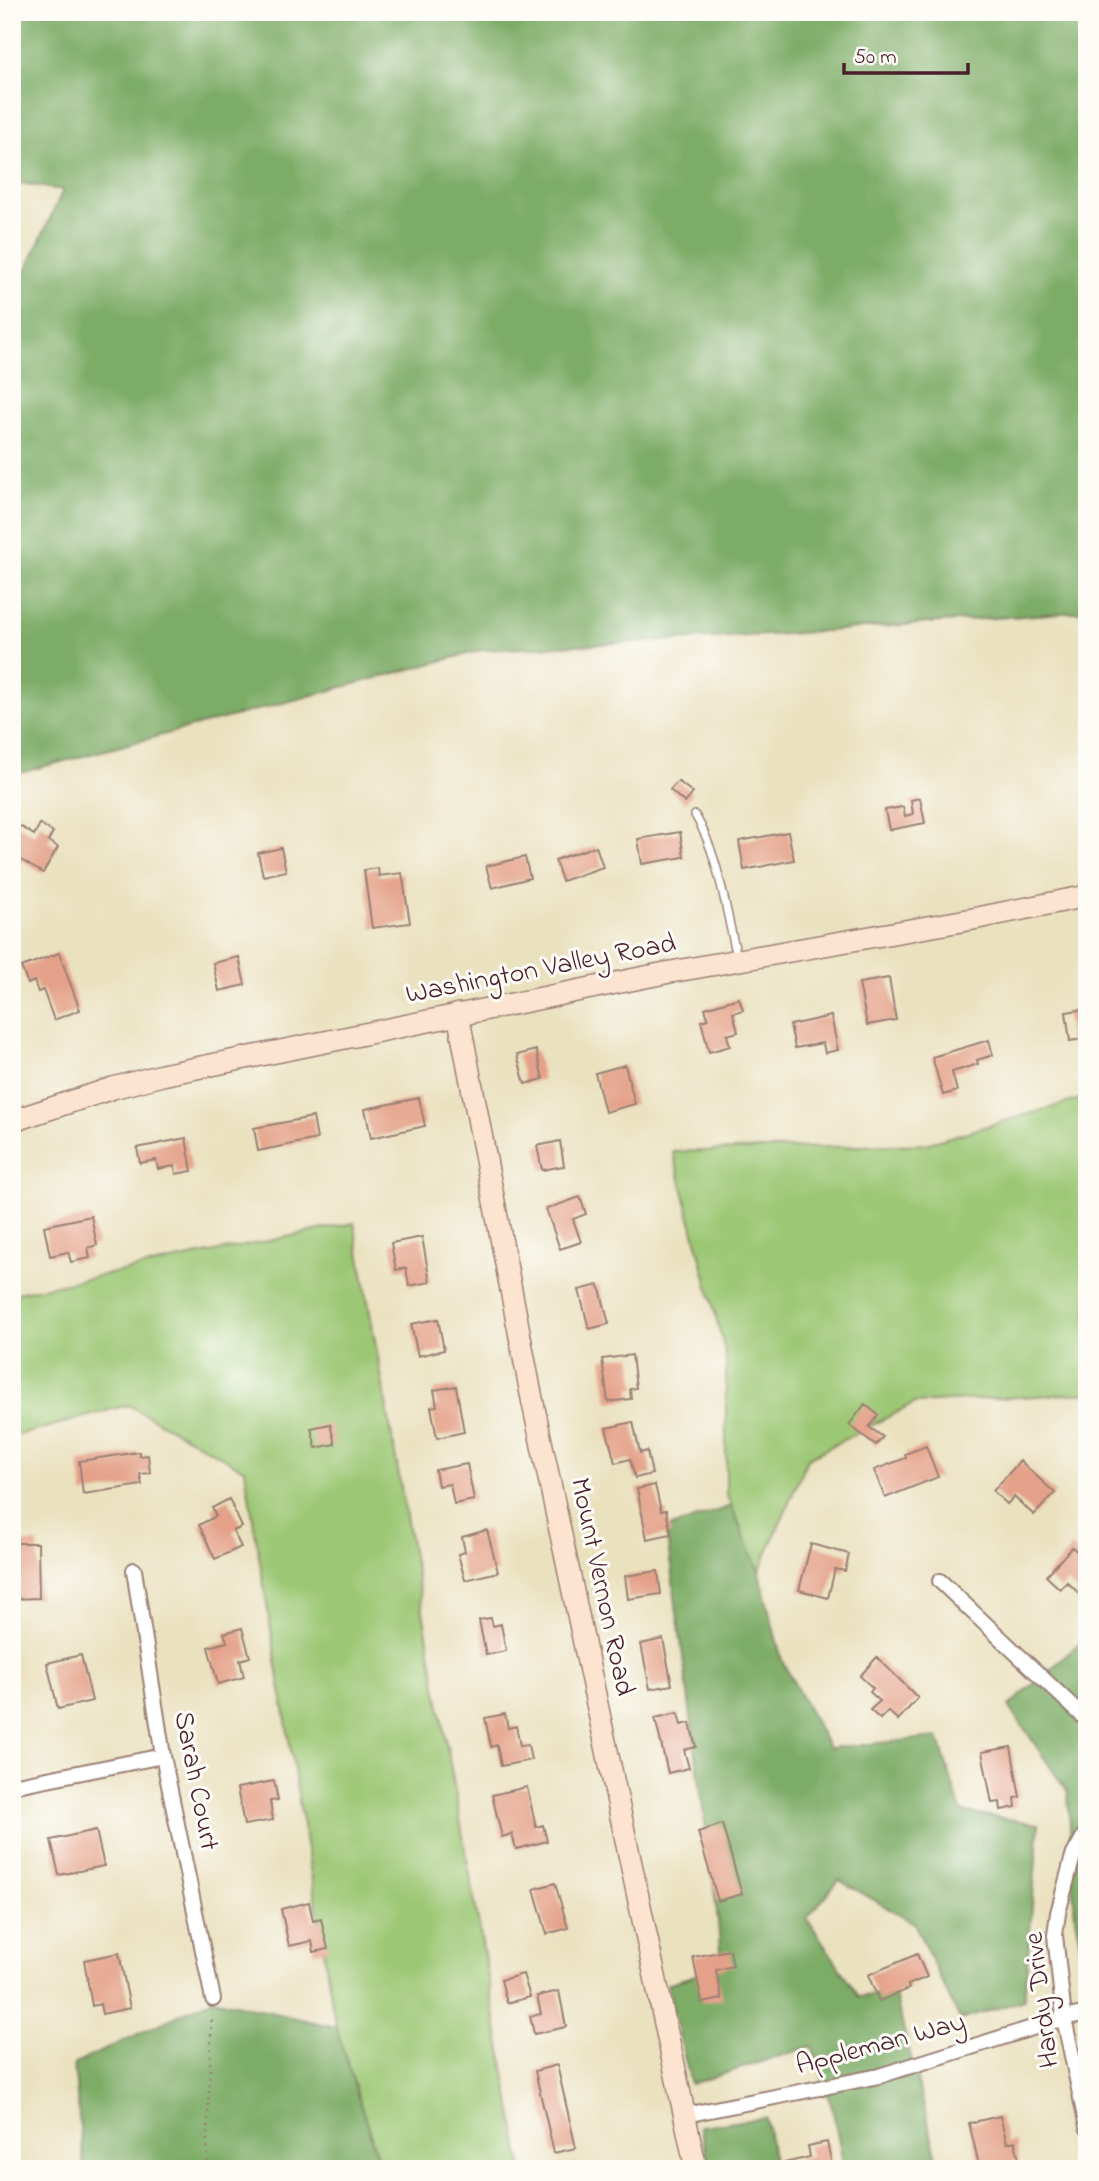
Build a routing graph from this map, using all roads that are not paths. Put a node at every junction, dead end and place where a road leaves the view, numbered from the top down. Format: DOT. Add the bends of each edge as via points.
graph roads {
  1 [pos="695,815"];
  2 [pos="1087,896"];
  3 [pos="738,960"];
  4 [pos="458,1014"];
  5 [pos="12,1121"];
  6 [pos="134,1570"];
  7 [pos="940,1581"];
  8 [pos="1087,1720"];
  9 [pos="163,1756"];
  10 [pos="12,1786"];
  11 [pos="1087,1831"];
  12 [pos="213,1999"];
  13 [pos="1087,2013"];
  14 [pos="1064,2018"];
  15 [pos="685,2115"];
  16 [pos="1087,2127"];
  17 [pos="696,2169"];
  1 -- 3 [label="lane" via="714,858"];
  2 -- 3 [label="street, Washington Valley Road"];
  3 -- 4 [label="street, Washington Valley Road"];
  4 -- 5 [label="street, Washington Valley Road" via="162,1075"];
  4 -- 15 [label="street, Mount Vernon Road" via="534,1407"];
  6 -- 9 [label="street, Sarah Court"];
  7 -- 8 [label="street"];
  9 -- 10 [label="street"];
  9 -- 12 [label="street, Sarah Court"];
  11 -- 14 [label="street, Hardy Drive" via="1073,1856 1055,1935"];
  13 -- 14 [label="street, Appleman Way"];
  14 -- 15 [label="street, Appleman Way" via="878,2076"];
  14 -- 16 [label="street, Hardy Drive"];
  15 -- 17 [label="street, Mount Vernon Road"];
}
